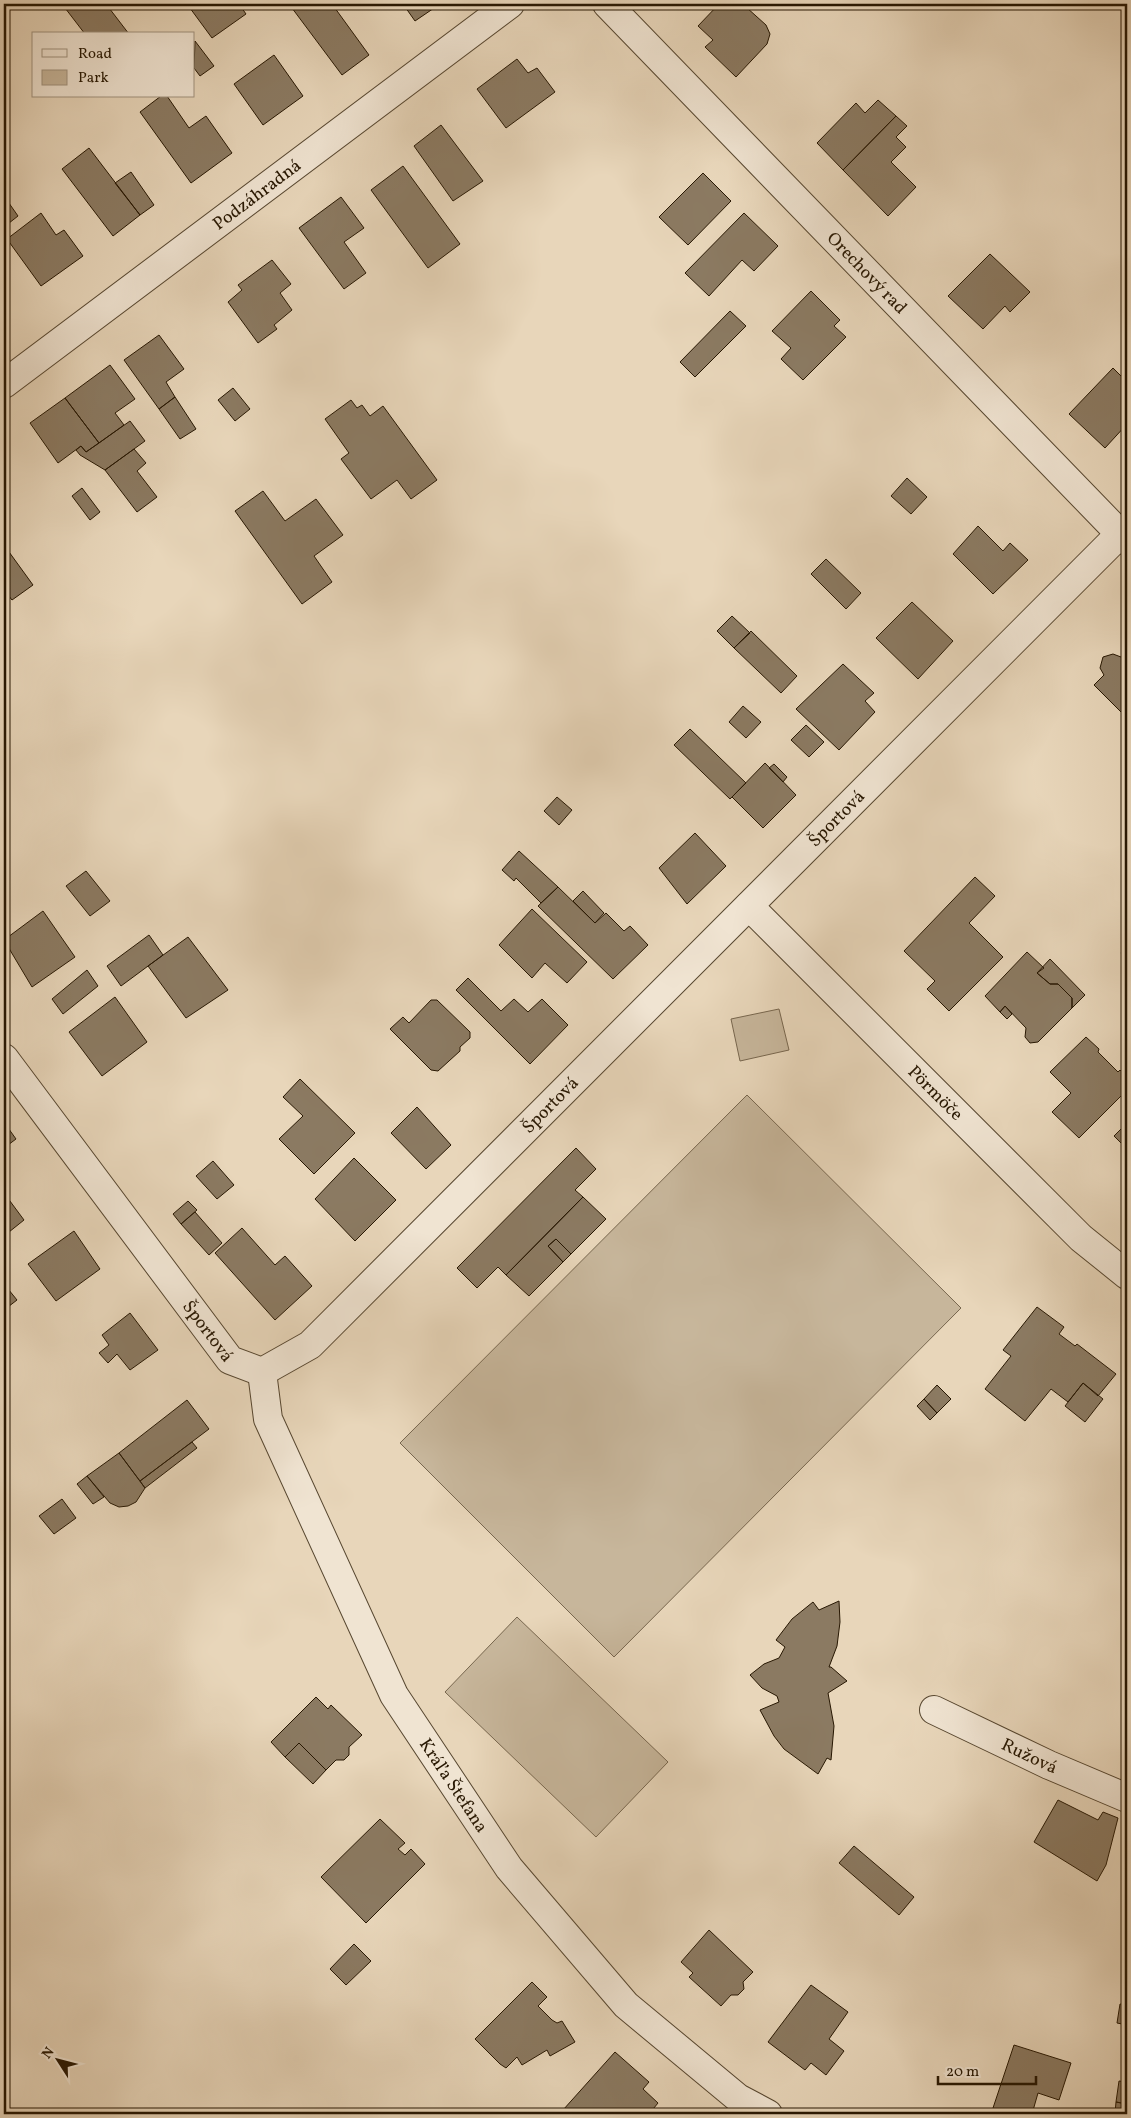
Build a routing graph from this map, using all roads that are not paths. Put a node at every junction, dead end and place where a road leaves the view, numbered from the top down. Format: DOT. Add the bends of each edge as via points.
graph roads {
  1 [pos="510,4"];
  2 [pos="607,4"];
  3 [pos="4,384"];
  4 [pos="1123,538"];
  5 [pos="749,906"];
  6 [pos="4,1058"];
  7 [pos="1127,1275"];
  8 [pos="262,1372"];
  9 [pos="934,1710"];
  10 [pos="1127,1798"];
  11 [pos="768,2114"];
  1 -- 3 [label="street, Podzáhradná"];
  2 -- 4 [label="street, Orechový rad"];
  4 -- 5 [label="street, Športová"];
  5 -- 7 [label="street, Pörmöče" via="1081,1238"];
  5 -- 8 [label="street, Športová" via="310,1345"];
  6 -- 8 [label="street, Športová" via="230,1360"];
  8 -- 11 [label="street, Kráľa Štefana" via="268,1418 394,1695 509,1868 626,2006 738,2098"];
  9 -- 10 [label="street, Ružová"];
}
